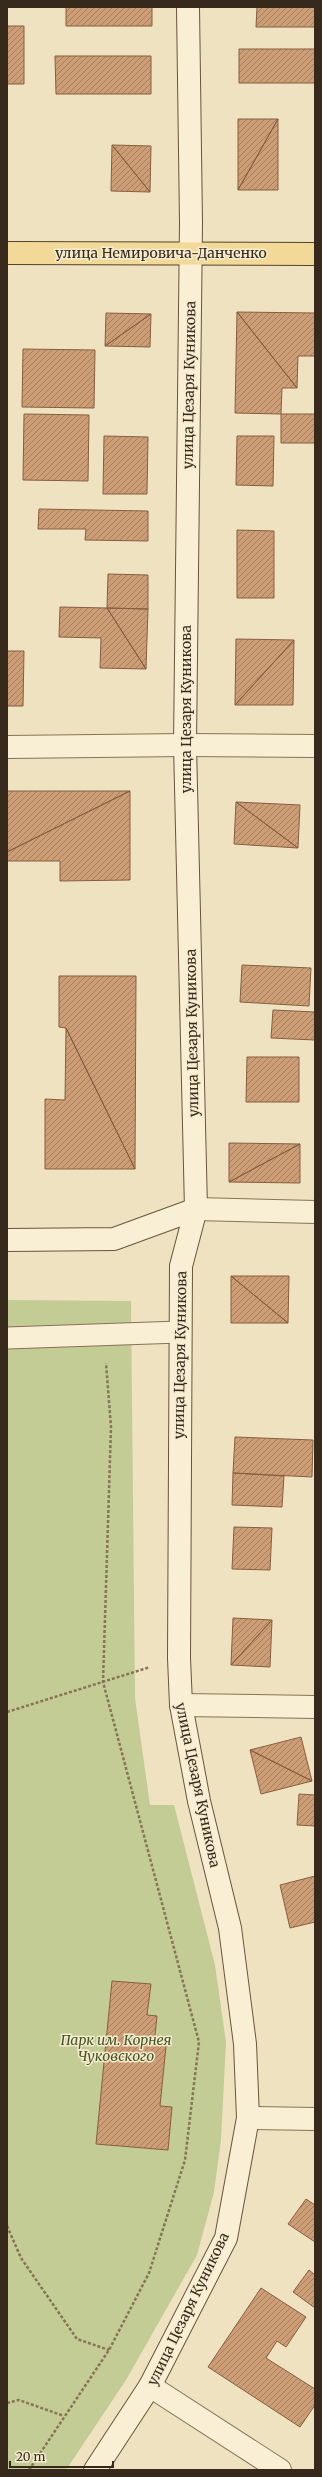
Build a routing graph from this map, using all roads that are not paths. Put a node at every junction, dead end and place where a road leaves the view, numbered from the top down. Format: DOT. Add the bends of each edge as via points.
graph roads {
  1 [pos="188,7"];
  2 [pos="7,253"];
  3 [pos="191,254"];
  4 [pos="315,254"];
  5 [pos="185,744"];
  6 [pos="315,746"];
  7 [pos="7,747"];
  8 [pos="196,1209"];
  9 [pos="315,1212"];
  10 [pos="7,1240"];
  11 [pos="180,1332"];
  12 [pos="7,1338"];
  13 [pos="181,1705"];
  14 [pos="315,1707"];
  15 [pos="248,2118"];
  16 [pos="315,2120"];
  17 [pos="150,2386"];
  18 [pos="95,2470"];
  19 [pos="280,2470"];
  1 -- 3 [label="street, улица Цезаря Куникова"];
  2 -- 3 [label="main road, улица Немировича-Данченко"];
  3 -- 4 [label="main road, улица Немировича-Данченко"];
  3 -- 5 [label="street, улица Цезаря Куникова"];
  5 -- 6 [label="street"];
  5 -- 7 [label="street"];
  5 -- 8 [label="street, улица Цезаря Куникова"];
  8 -- 9 [label="street"];
  8 -- 10 [label="street" via="114,1239"];
  8 -- 11 [label="street, улица Цезаря Куникова" via="181,1266"];
  11 -- 12 [label="lane"];
  11 -- 13 [label="street, улица Цезаря Куникова"];
  13 -- 14 [label="street"];
  13 -- 15 [label="street, улица Цезаря Куникова" via="199,1801 230,1928 245,2044"];
  15 -- 16 [label="street"];
  15 -- 17 [label="street, улица Цезаря Куникова" via="226,2238"];
  17 -- 18 [label="street, улица Цезаря Куникова"];
  17 -- 19 [label="street"];
}
